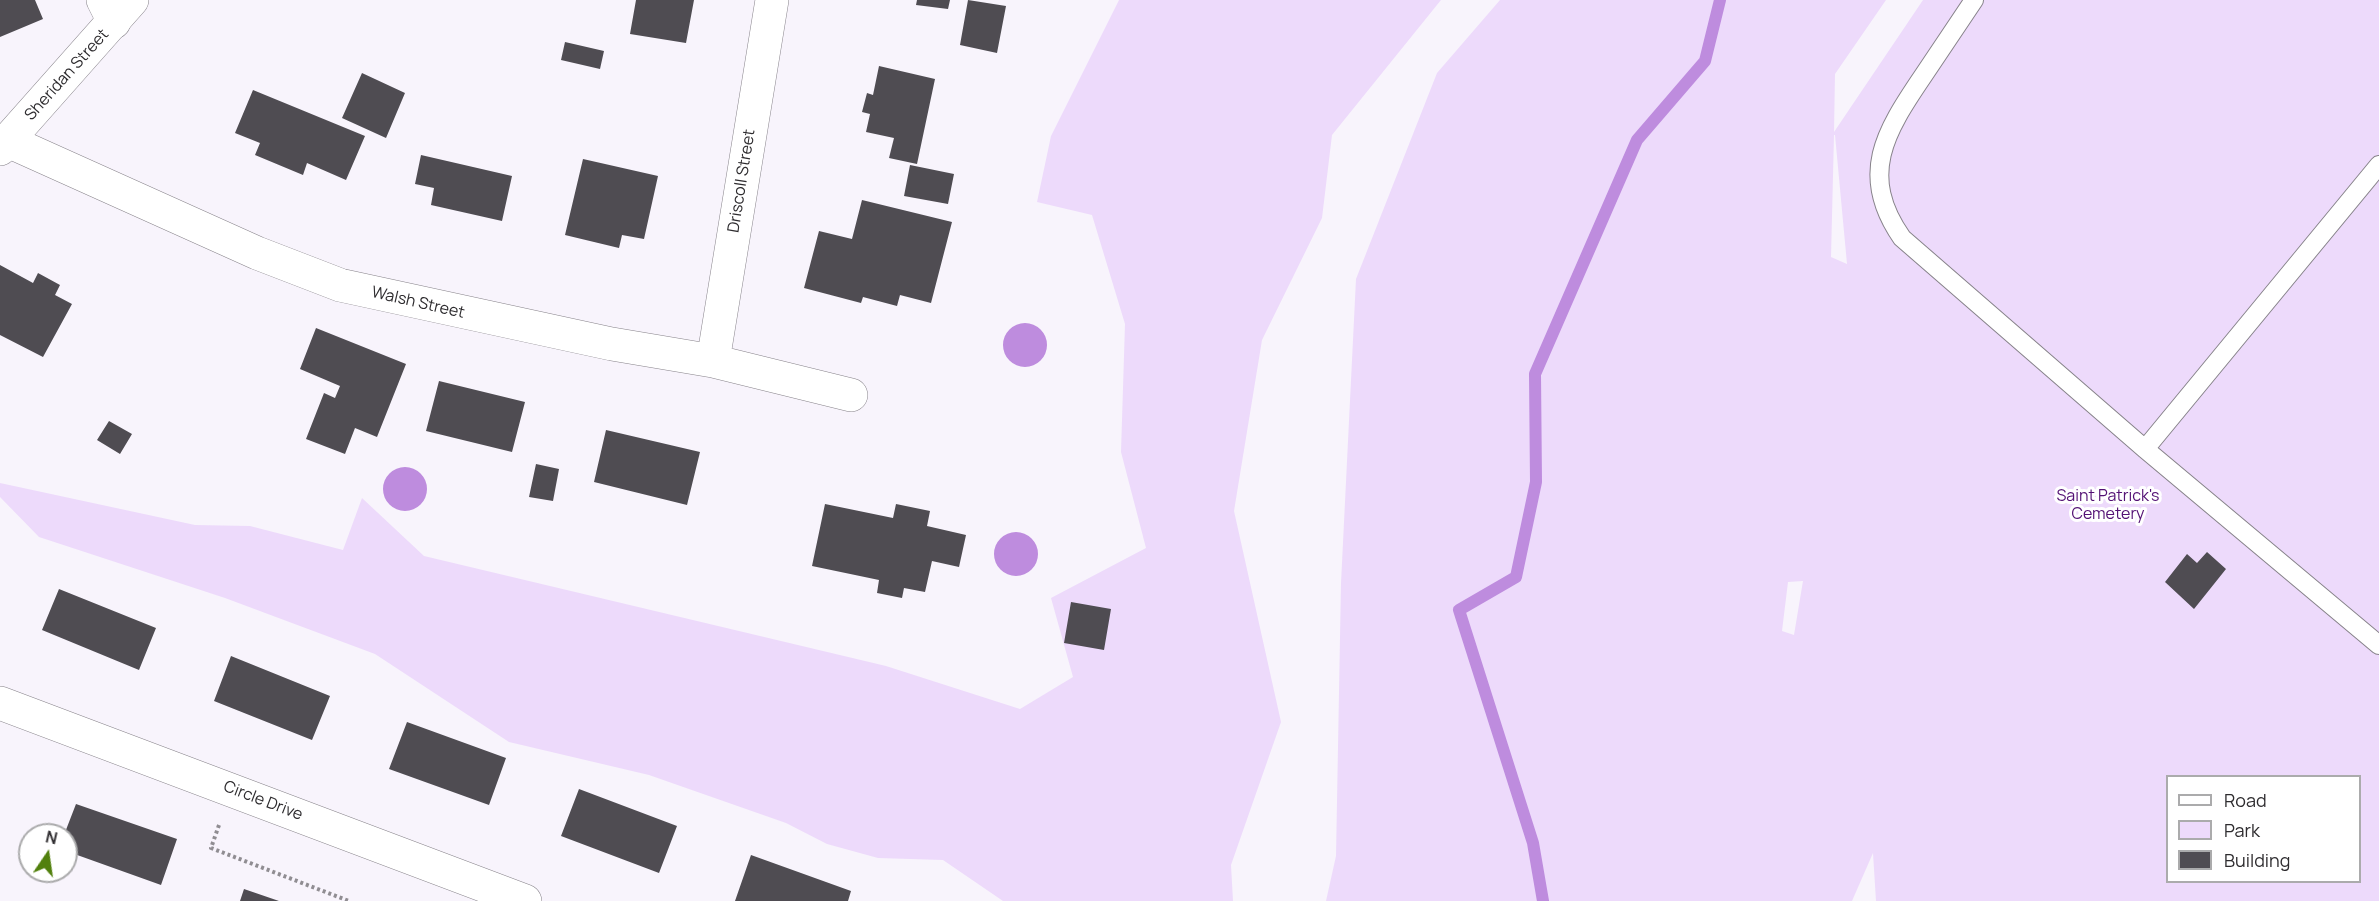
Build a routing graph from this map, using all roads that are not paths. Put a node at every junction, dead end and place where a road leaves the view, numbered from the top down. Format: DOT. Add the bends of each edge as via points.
graph roads {
  1 [pos="772,0"];
  2 [pos="1974,0"];
  3 [pos="116,7"];
  4 [pos="4,145"];
  5 [pos="2379,165"];
  6 [pos="713,361"];
  7 [pos="852,394"];
  8 [pos="2145,449"];
  9 [pos="2379,645"];
  10 [pos="0,703"];
  11 [pos="525,901"];
  1 -- 6 [label="street, Driscoll Street"];
  2 -- 8 [label="lane" via="1897,114 1885,140 1880,190 1887,217 1902,238"];
  3 -- 4 [label="street, Sheridan Street"];
  4 -- 6 [label="street, Walsh Street" via="340,285 612,344"];
  5 -- 8 [label="lane"];
  6 -- 7 [label="street, Walsh Street"];
  8 -- 9 [label="lane"];
  10 -- 11 [label="street, Circle Drive"];
}
